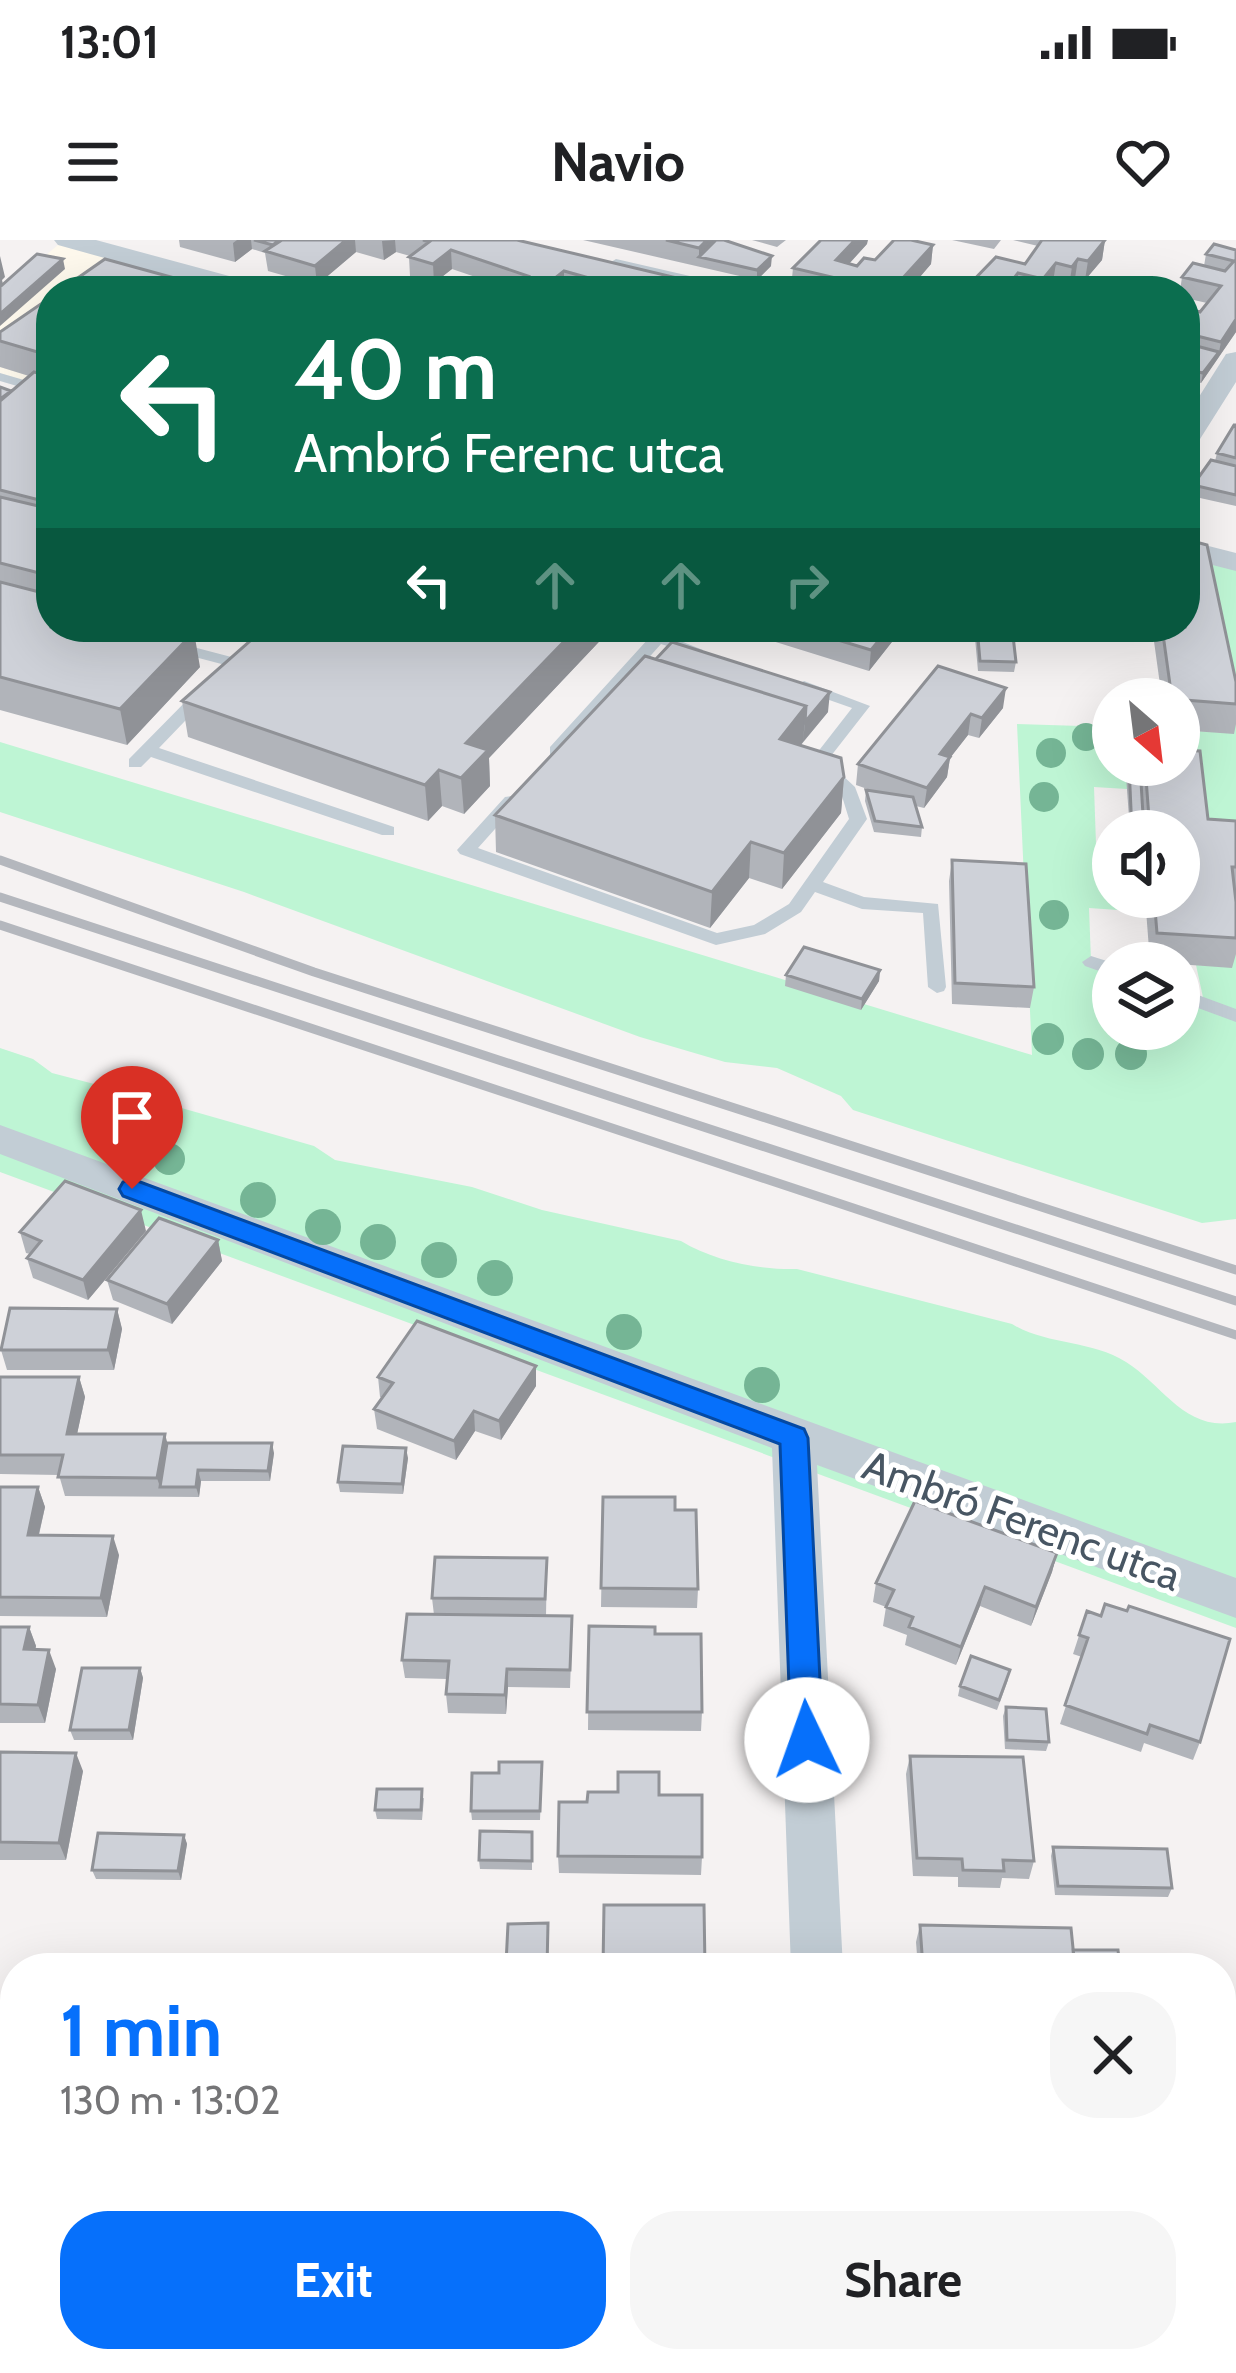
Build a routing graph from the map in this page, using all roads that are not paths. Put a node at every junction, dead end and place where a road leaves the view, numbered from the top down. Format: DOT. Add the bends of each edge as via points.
graph roads {
  1 [pos="67,240"];
  2 [pos="588,260"];
  3 [pos="185,276"];
  4 [pos="656,276"];
  5 [pos="1236,360"];
  6 [pos="0,377"];
  7 [pos="36,388"];
  8 [pos="1210,405"];
  9 [pos="1200,553"];
  10 [pos="1236,562"];
  11 [pos="655,642"];
  12 [pos="681,642"];
  13 [pos="166,644"];
  14 [pos="704,653"];
  15 [pos="794,683"];
  16 [pos="546,762"];
  17 [pos="530,780"];
  18 [pos="388,831"];
  19 [pos="814,886"];
  20 [pos="937,987"];
  21 [pos="1200,1002"];
  22 [pos="1236,1016"];
  23 [pos="0,1139"];
  24 [pos="794,1438"];
  25 [pos="1236,1598"];
  26 [pos="816,1953"];
  1 -- 3 [label="street" via="107,259"];
  2 -- 4 [label="street"];
  5 -- 8 [label="street"];
  6 -- 7 [label="lane"];
  9 -- 10 [label="street"];
  11 -- 16 [label="lane"];
  12 -- 14 [label="lane"];
  13 -- 18 [label="lane" via="241,659 141,757"];
  15 -- 19 [label="lane" via="862,706 818,762 849,791 857,819"];
  17 -- 19 [label="lane" via="466,850 716,939 759,930"];
  19 -- 20 [label="lane" via="862,903 932,908"];
  21 -- 22 [label="lane"];
  23 -- 24 [label="street, Ambró Ferenc utca"];
  24 -- 25 [label="street, Ambró Ferenc utca"];
  24 -- 26 [label="street"];
}
